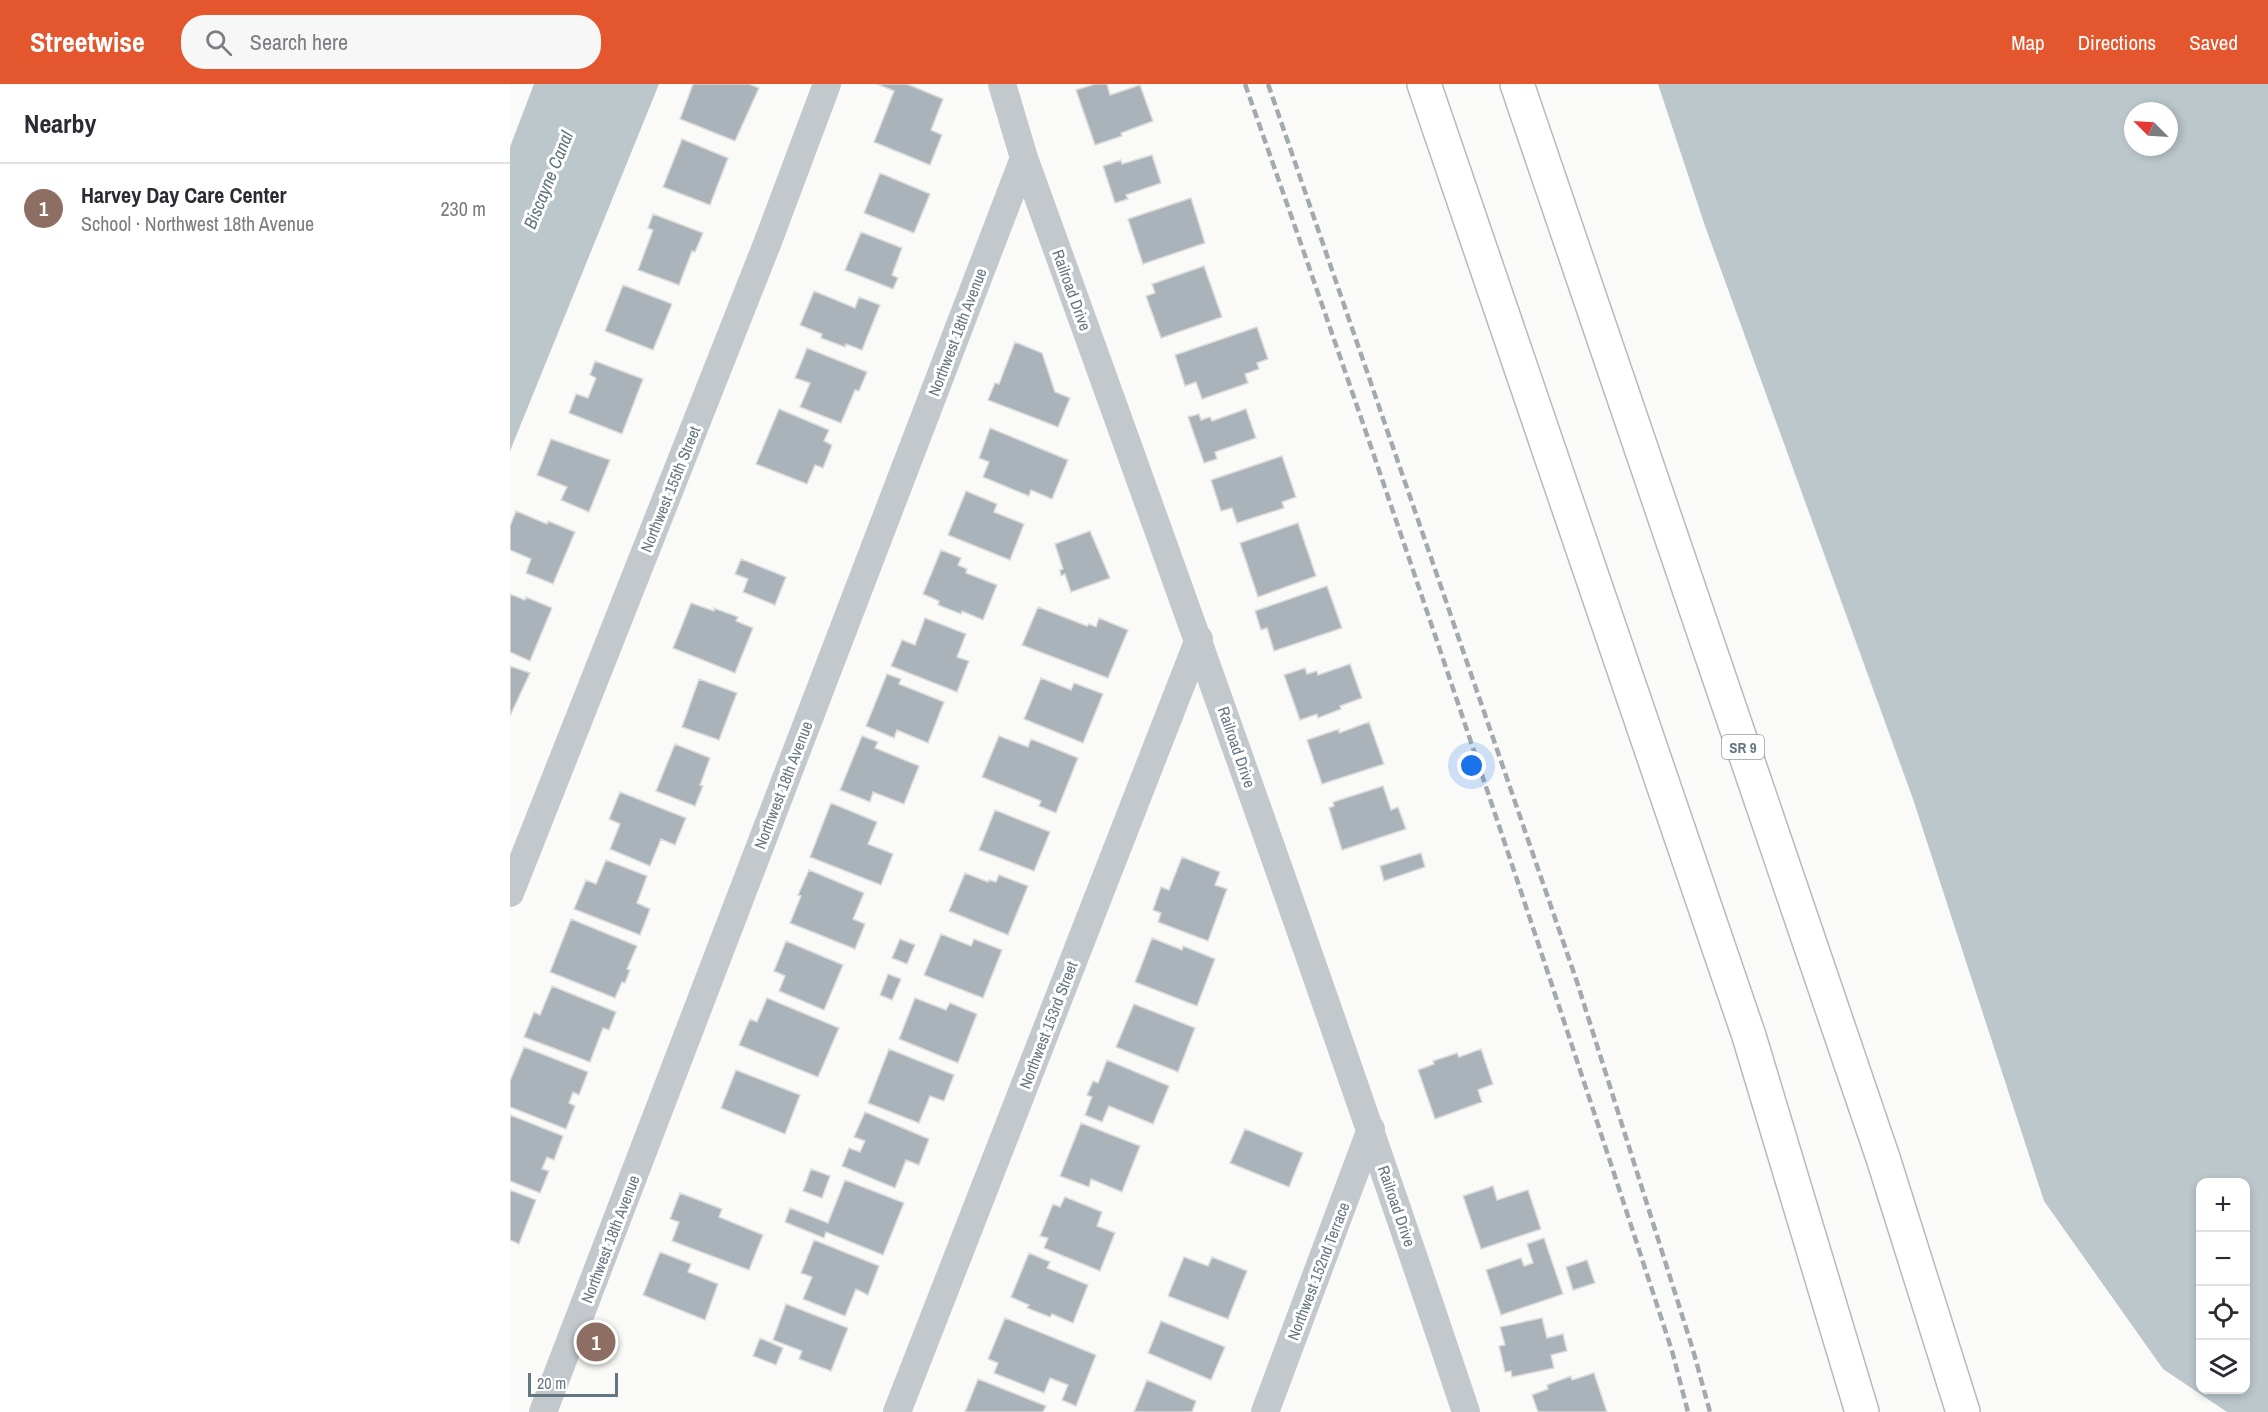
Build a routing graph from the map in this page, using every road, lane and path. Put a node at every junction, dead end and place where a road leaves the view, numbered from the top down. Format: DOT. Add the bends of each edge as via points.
graph roads {
  1 [pos="827,84"];
  2 [pos="1002,84"];
  3 [pos="1424,84"];
  4 [pos="1517,84"];
  5 [pos="1024,159"];
  6 [pos="1199,639"];
  7 [pos="510,893"];
  8 [pos="1371,1129"];
  9 [pos="543,1412"];
  10 [pos="897,1412"];
  11 [pos="1265,1412"];
  12 [pos="1466,1412"];
  13 [pos="1862,1412"];
  14 [pos="1963,1412"];
  1 -- 7 [label="street, Northwest 155th Street"];
  2 -- 5 [label="street, Railroad Drive"];
  3 -- 13 [label="main road" via="1749,1036"];
  4 -- 14 [label="main road, SR 9" via="1883,1158"];
  5 -- 6 [label="street, Railroad Drive"];
  5 -- 9 [label="street, Northwest 18th Avenue"];
  6 -- 8 [label="street, Railroad Drive"];
  6 -- 10 [label="street, Northwest 153rd Street"];
  8 -- 11 [label="street, Northwest 152nd Terrace"];
  8 -- 12 [label="street, Railroad Drive"];
}
